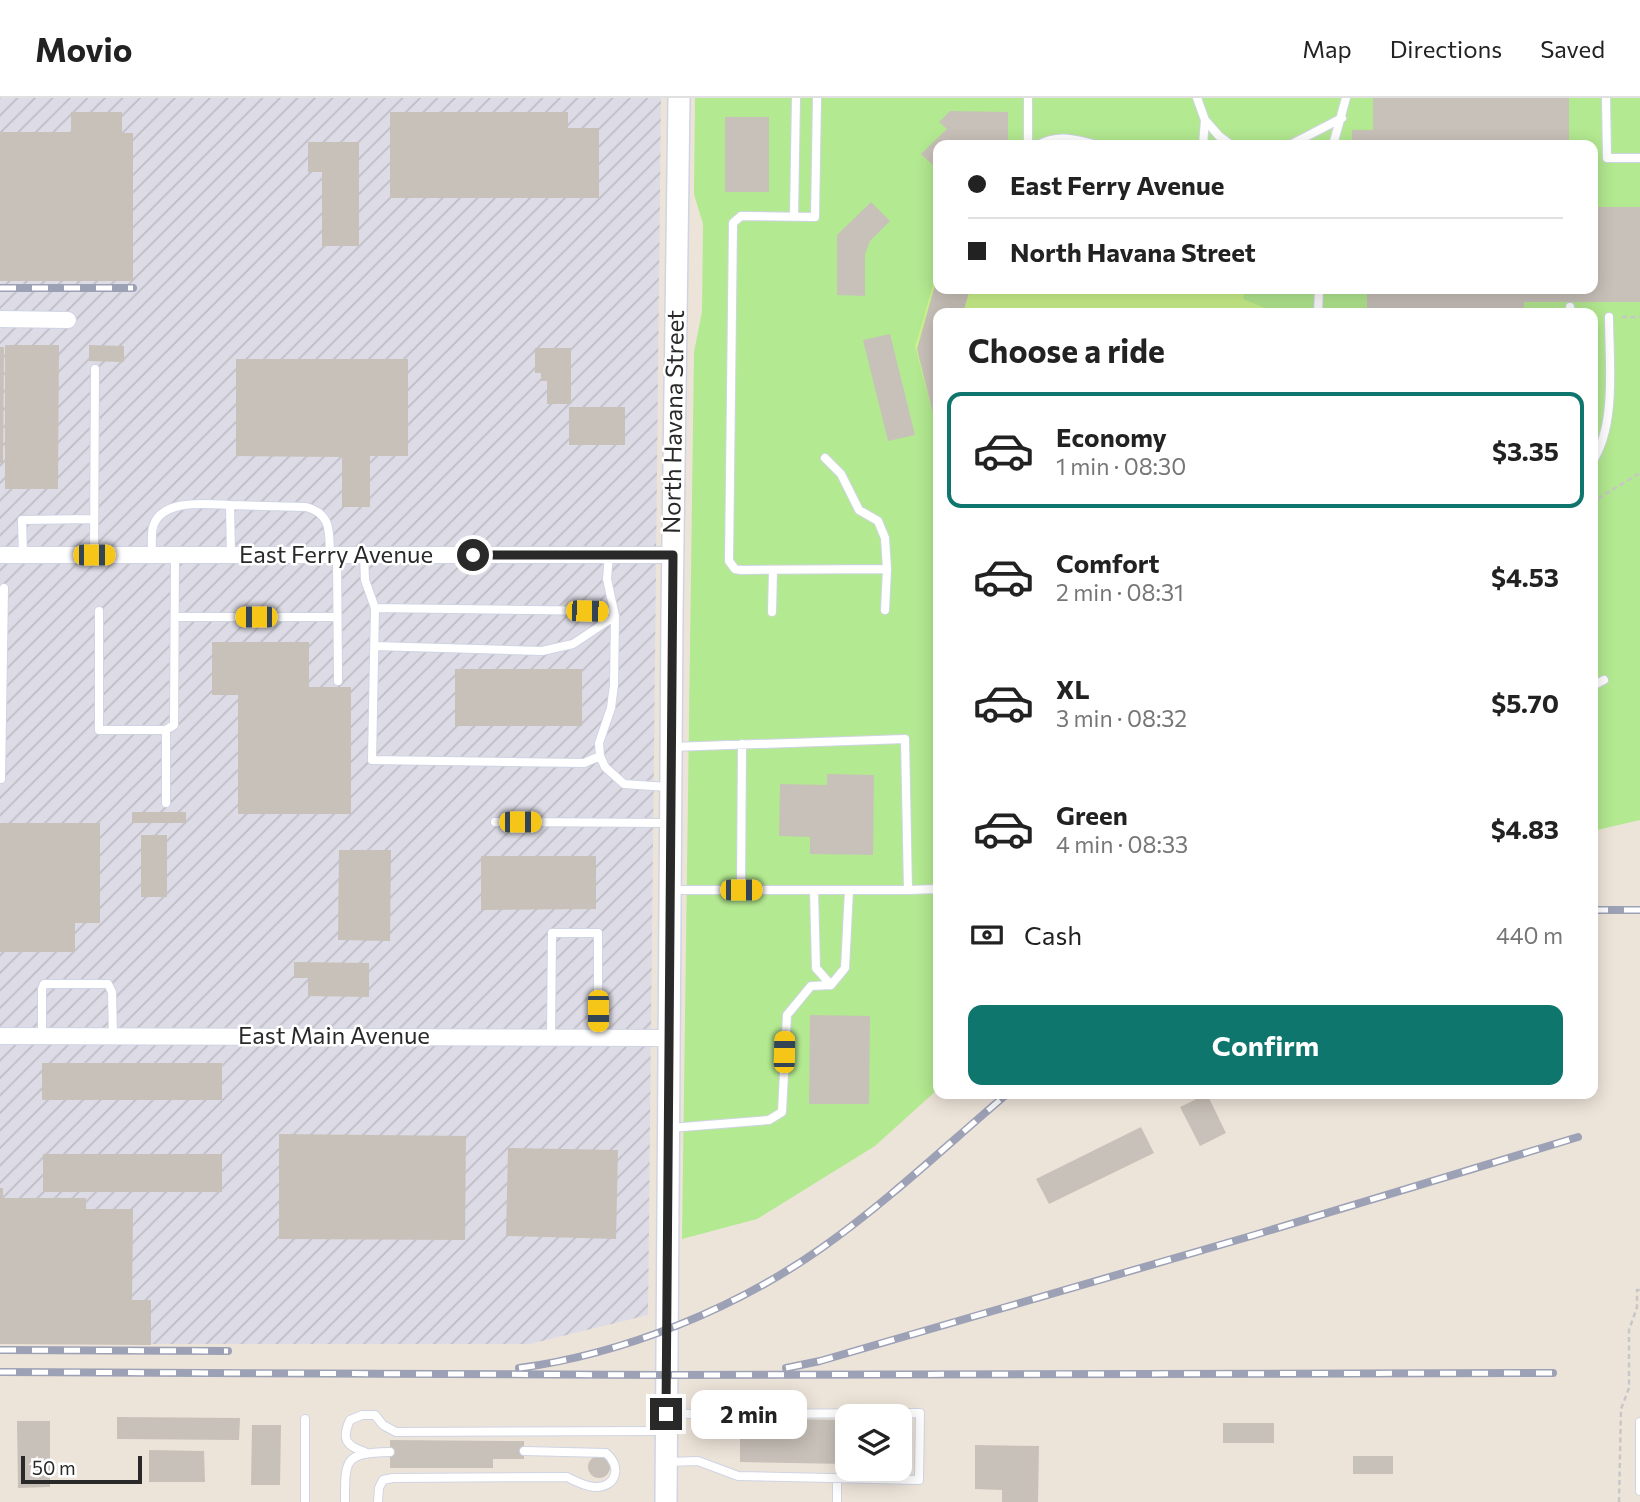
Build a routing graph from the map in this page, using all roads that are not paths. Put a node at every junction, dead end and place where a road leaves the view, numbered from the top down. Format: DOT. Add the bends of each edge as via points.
graph roads {
  1 [pos="679,98"];
  2 [pos="796,98"];
  3 [pos="817,98"];
  4 [pos="1028,98"];
  5 [pos="1197,98"];
  6 [pos="1346,98"];
  7 [pos="1606,98"];
  8 [pos="1342,118"];
  9 [pos="1205,120"];
  10 [pos="1028,140"];
  11 [pos="1053,140"];
  12 [pos="1078,140"];
  13 [pos="1203,140"];
  14 [pos="1225,140"];
  15 [pos="1300,140"];
  16 [pos="1335,140"];
  17 [pos="1640,158"];
  18 [pos="794,216"];
  19 [pos="1609,317"];
  20 [pos="0,319"];
  21 [pos="68,320"];
  22 [pos="95,369"];
  23 [pos="1598,453"];
  24 [pos="825,458"];
  25 [pos="230,505"];
  26 [pos="94,519"];
  27 [pos="0,555"];
  28 [pos="23,555"];
  29 [pos="94,555"];
  30 [pos="152,555"];
  31 [pos="175,555"];
  32 [pos="231,555"];
  33 [pos="333,555"];
  34 [pos="364,555"];
  35 [pos="609,555"];
  36 [pos="673,555"];
  37 [pos="887,569"];
  38 [pos="773,570"];
  39 [pos="4,588"];
  40 [pos="374,608"];
  41 [pos="886,610"];
  42 [pos="99,611"];
  43 [pos="772,612"];
  44 [pos="615,614"];
  45 [pos="2,617"];
  46 [pos="175,617"];
  47 [pos="337,617"];
  48 [pos="374,646"];
  49 [pos="1604,680"];
  50 [pos="338,681"];
  51 [pos="1598,683"];
  52 [pos="166,730"];
  53 [pos="742,744"];
  54 [pos="671,747"];
  55 [pos="600,756"];
  56 [pos="1,779"];
  57 [pos="671,787"];
  58 [pos="166,803"];
  59 [pos="495,821"];
  60 [pos="671,823"];
  61 [pos="933,889"];
  62 [pos="670,890"];
  63 [pos="741,890"];
  64 [pos="814,890"];
  65 [pos="849,890"];
  66 [pos="908,890"];
  67 [pos="831,985"];
  68 [pos="0,1035"];
  69 [pos="42,1036"];
  70 [pos="113,1036"];
  71 [pos="551,1037"];
  72 [pos="598,1037"];
  73 [pos="668,1038"];
  74 [pos="667,1129"];
  75 [pos="912,1413"];
  76 [pos="835,1416"];
  77 [pos="305,1419"];
  78 [pos="1640,1422"];
  79 [pos="665,1423"];
  80 [pos="524,1451"];
  81 [pos="365,1452"];
  82 [pos="390,1452"];
  83 [pos="666,1462"];
  84 [pos="835,1478"];
  85 [pos="912,1480"];
  86 [pos="837,1481"];
  87 [pos="1640,1491"];
  88 [pos="305,1502"];
  89 [pos="345,1502"];
  90 [pos="379,1502"];
  91 [pos="666,1502"];
  92 [pos="837,1502"];
  1 -- 36 [label="street, North Havana Street"];
  2 -- 18 [label="lane"];
  3 -- 18 [label="lane" via="815,217"];
  4 -- 10 [label="lane"];
  5 -- 9 [label="lane"];
  6 -- 8 [label="lane"];
  7 -- 17 [label="lane" via="1607,158"];
  8 -- 15 [label="lane"];
  8 -- 16 [label="lane"];
  9 -- 13 [label="lane"];
  9 -- 14 [label="lane"];
  11 -- 12 [label="lane"];
  18 -- 38 [label="lane" via="741,216 732,229 729,561 735,569"];
  19 -- 23 [label="lane" via="1607,422"];
  20 -- 21 [label="street"];
  22 -- 26 [label="lane"];
  24 -- 37 [label="lane" via="841,474 859,510 878,521 885,538"];
  25 -- 30 [label="lane" via="165,510 153,525"];
  25 -- 32 [label="lane"];
  25 -- 33 [label="lane" via="315,510 326,519"];
  26 -- 28 [label="lane" via="22,520"];
  26 -- 29 [label="lane"];
  27 -- 28 [label="street, East Ferry Avenue"];
  28 -- 29 [label="street, East Ferry Avenue"];
  29 -- 30 [label="street, East Ferry Avenue"];
  30 -- 31 [label="street, East Ferry Avenue"];
  31 -- 32 [label="street, East Ferry Avenue"];
  31 -- 46 [label="lane"];
  32 -- 33 [label="street, East Ferry Avenue"];
  33 -- 34 [label="street, East Ferry Avenue"];
  33 -- 47 [label="lane"];
  34 -- 35 [label="street, East Ferry Avenue"];
  34 -- 40 [label="lane" via="365,580"];
  35 -- 36 [label="street, East Ferry Avenue"];
  35 -- 44 [label="lane" via="607,579"];
  36 -- 54 [label="street, North Havana Street"];
  37 -- 38 [label="lane"];
  37 -- 41 [label="lane"];
  38 -- 43 [label="lane"];
  39 -- 45 [label="lane"];
  40 -- 44 [label="lane"];
  40 -- 48 [label="lane"];
  42 -- 52 [label="lane" via="99,730"];
  44 -- 48 [label="lane" via="573,644 542,651"];
  44 -- 55 [label="lane" via="614,685 598,743"];
  45 -- 56 [label="lane"];
  46 -- 47 [label="lane"];
  46 -- 52 [label="lane" via="174,725"];
  47 -- 50 [label="lane"];
  48 -- 55 [label="lane" via="372,760 584,763"];
  49 -- 51 [label="lane"];
  52 -- 58 [label="lane"];
  53 -- 54 [label="lane"];
  53 -- 63 [label="lane"];
  53 -- 66 [label="lane" via="905,739"];
  54 -- 57 [label="street, North Havana Street"];
  55 -- 57 [label="lane" via="624,784"];
  57 -- 60 [label="street, North Havana Street"];
  59 -- 60 [label="lane"];
  60 -- 62 [label="street, North Havana Street"];
  61 -- 66 [label="lane"];
  62 -- 63 [label="lane"];
  62 -- 73 [label="street, North Havana Street"];
  63 -- 64 [label="lane"];
  64 -- 65 [label="lane"];
  64 -- 67 [label="lane" via="816,968"];
  65 -- 66 [label="lane"];
  65 -- 67 [label="lane" via="845,968"];
  67 -- 74 [label="lane" via="811,986 786,1015 783,1105 777,1118"];
  68 -- 69 [label="street, East Main Avenue"];
  69 -- 70 [label="street, East Main Avenue"];
  69 -- 70 [label="lane" via="44,984 108,984"];
  70 -- 71 [label="street, East Main Avenue"];
  71 -- 72 [label="street, East Main Avenue"];
  71 -- 72 [label="lane" via="552,933 598,933"];
  72 -- 73 [label="street, East Main Avenue"];
  73 -- 74 [label="street, North Havana Street"];
  74 -- 79 [label="street, North Havana Street"];
  75 -- 85 [label="lane" via="920,1413 919,1480"];
  76 -- 79 [label="lane"];
  77 -- 88 [label="lane"];
  78 -- 87 [label="lane"];
  79 -- 81 [label="lane" via="396,1432 375,1415 362,1415 350,1420 345,1430 352,1448"];
  79 -- 83 [label="street, North Havana Street"];
  80 -- 90 [label="lane" via="606,1453 617,1470 607,1485 595,1487 567,1477 394,1478 383,1480"];
  81 -- 82 [label="lane"];
  81 -- 89 [label="lane" via="345,1468"];
  83 -- 84 [label="lane" via="698,1461 738,1476"];
  83 -- 91 [label="street, North Havana Street"];
  86 -- 92 [label="lane"];
}
